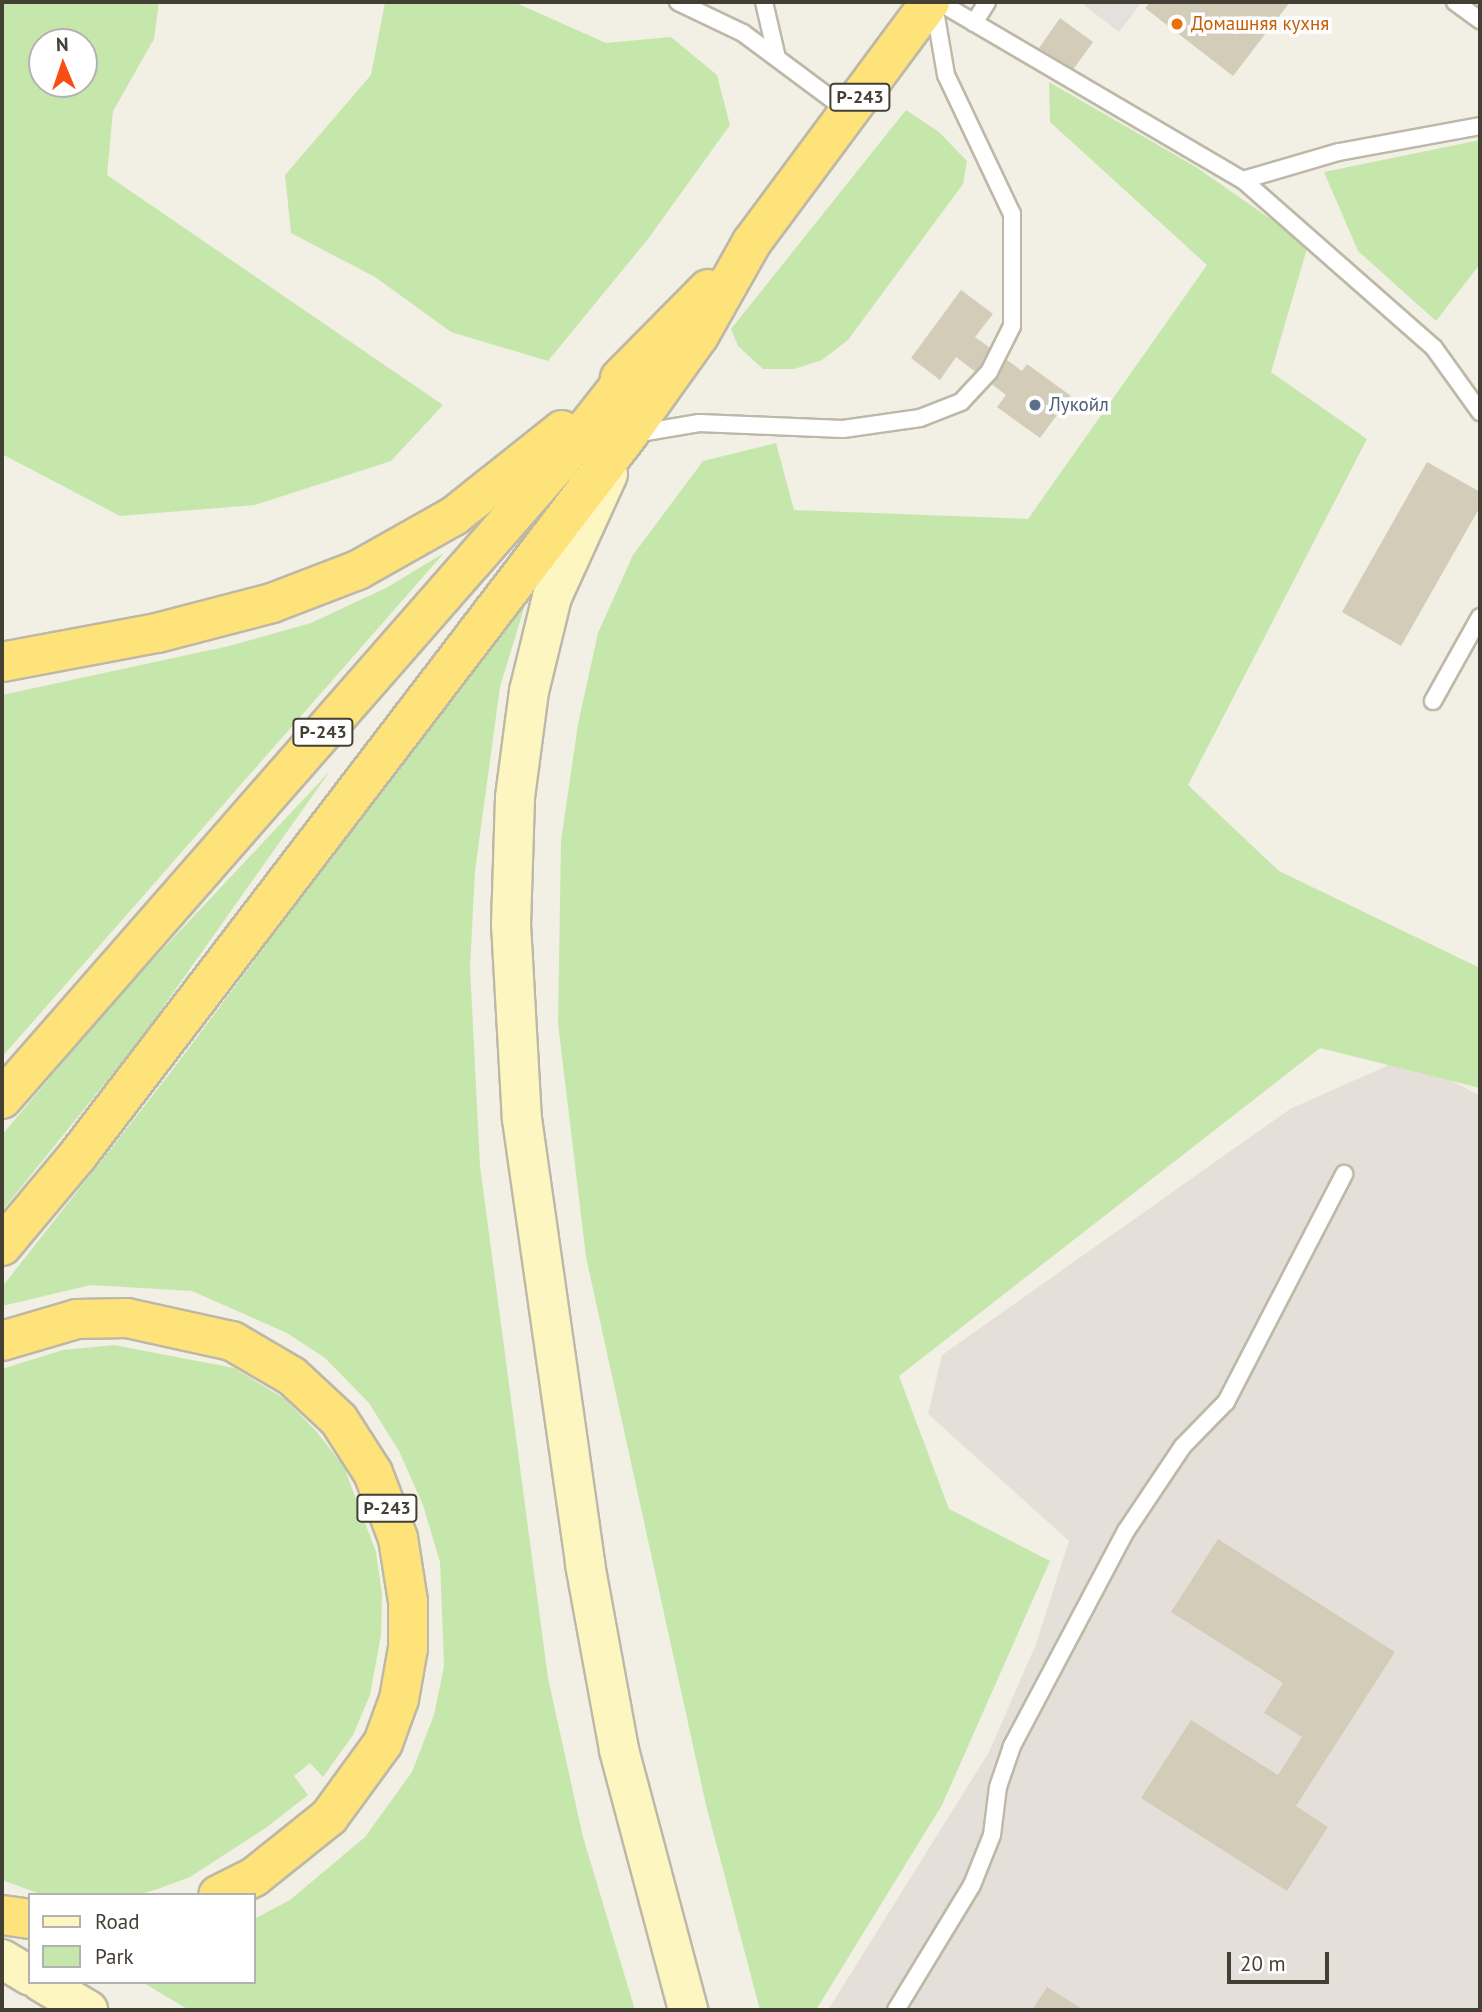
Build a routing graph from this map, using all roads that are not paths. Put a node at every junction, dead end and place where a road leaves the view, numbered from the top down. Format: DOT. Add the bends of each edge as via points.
graph roads {
  1 [pos="678,2"];
  2 [pos="764,2"];
  3 [pos="931,2"];
  4 [pos="939,2"];
  5 [pos="987,2"];
  6 [pos="1455,2"];
  7 [pos="1480,20"];
  8 [pos="974,23"];
  9 [pos="777,58"];
  10 [pos="849,112"];
  11 [pos="1480,126"];
  12 [pos="1243,180"];
  13 [pos="752,242"];
  14 [pos="639,361"];
  15 [pos="1480,412"];
  16 [pos="628,435"];
  17 [pos="1480,617"];
  18 [pos="2,662"];
  19 [pos="1433,701"];
  20 [pos="2,1099"];
  21 [pos="1344,1174"];
  22 [pos="2,1247"];
  23 [pos="2,1341"];
  24 [pos="222,1893"];
  25 [pos="2,1915"];
  26 [pos="28,1919"];
  27 [pos="2,1959"];
  28 [pos="28,1975"];
  29 [pos="44,1984"];
  30 [pos="88,2010"];
  31 [pos="688,2010"];
  32 [pos="896,2010"];
  1 -- 9 [label="lane" via="743,33"];
  2 -- 9 [label="lane"];
  3 -- 10 [label="highway, Р-243"];
  3 -- 16 [label="lane" via="946,75 1012,214 1012,326 989,372 961,402 920,418 843,429 699,423"];
  4 -- 8 [label="lane"];
  5 -- 8 [label="lane"];
  6 -- 7 [label="lane"];
  8 -- 12 [label="lane"];
  9 -- 10 [label="lane"];
  10 -- 13 [label="highway, Р-243"];
  11 -- 12 [label="lane" via="1339,152"];
  12 -- 15 [label="lane" via="1434,348"];
  13 -- 14 [label="highway, Р-243"];
  13 -- 16 [label="highway, Р-243" via="699,336"];
  14 -- 18 [label="highway, Р-243" via="538,452 454,516 358,570 272,603 157,633"];
  14 -- 20 [label="highway, Р-243" via="557,465"];
  16 -- 22 [label="highway, Р-243" via="78,1155"];
  16 -- 31 [label="main road, Р-243" via="552,597 533,678 515,798 511,924 522,1119 585,1564 620,1750"];
  17 -- 19 [label="lane"];
  21 -- 32 [label="lane" via="1226,1402 1174,1457 1126,1531 1012,1746 999,1787 992,1835 972,1885"];
  23 -- 24 [label="highway, Р-243" via="77,1319 127,1318 232,1341 292,1376 339,1420 373,1472 398,1538 408,1601 408,1647 391,1721 361,1779 329,1817 254,1877"];
  25 -- 26 [label="highway"];
  27 -- 28 [label="main road"];
  29 -- 30 [label="main road"];
}
